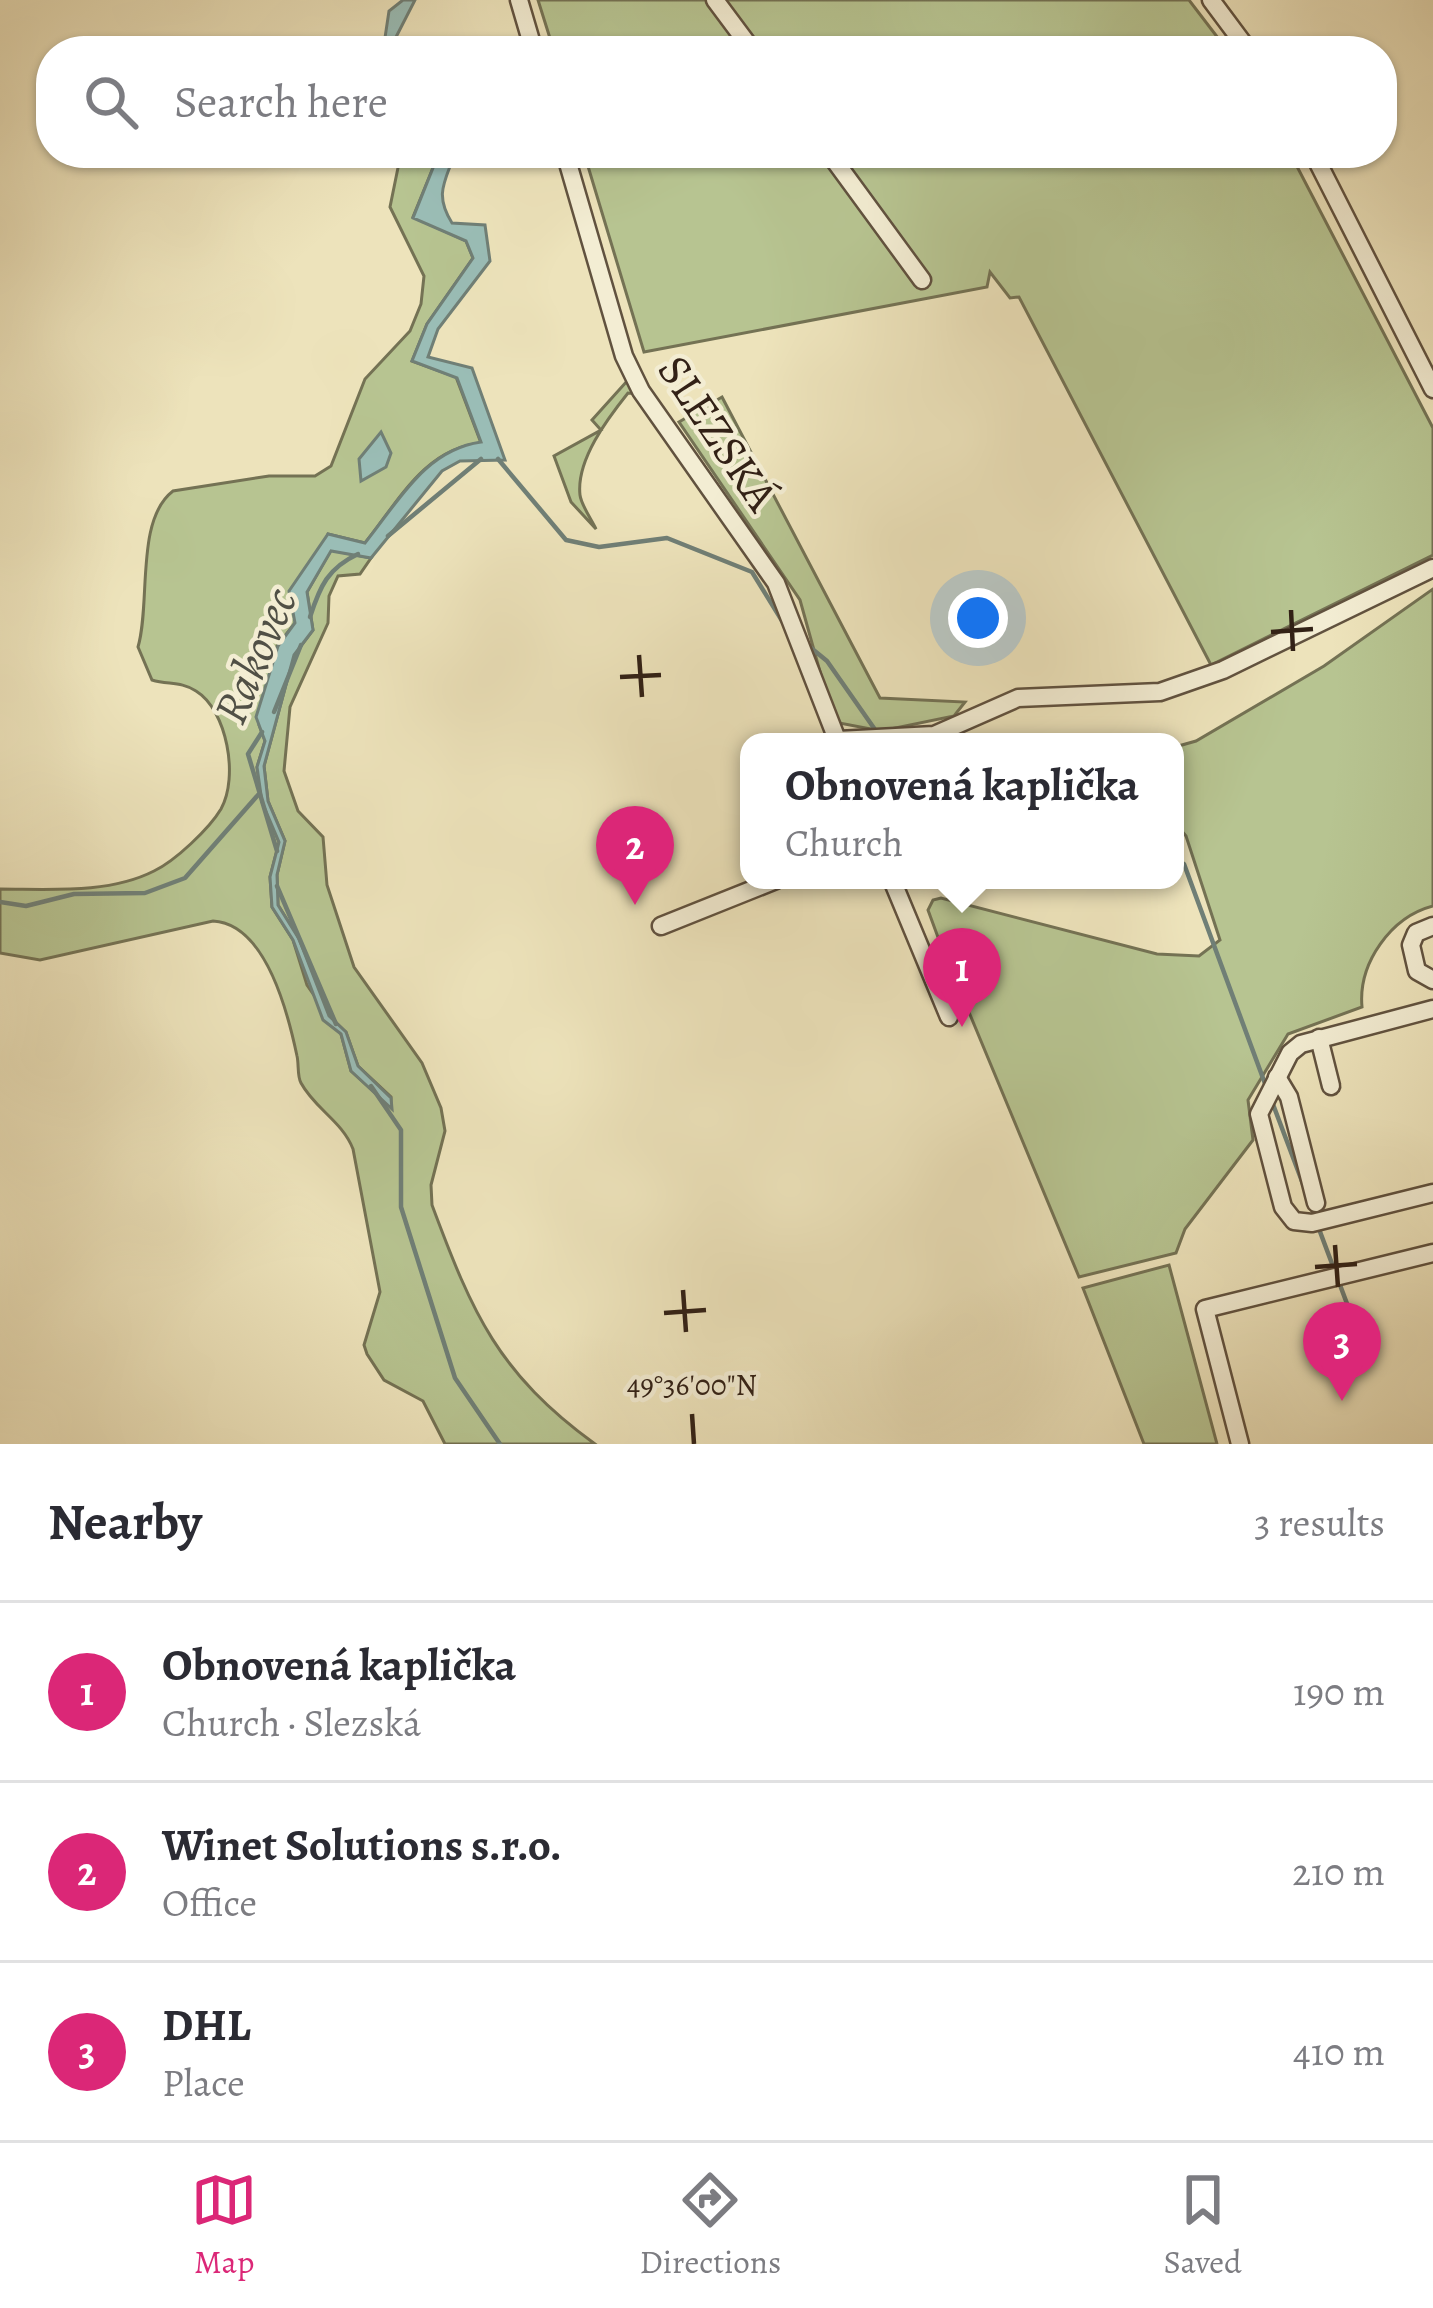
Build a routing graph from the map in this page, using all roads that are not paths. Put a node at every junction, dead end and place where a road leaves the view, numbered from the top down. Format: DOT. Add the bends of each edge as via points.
graph roads {
  1 [pos="519,0"];
  2 [pos="716,0"];
  3 [pos="1211,0"];
  4 [pos="530,36"];
  5 [pos="742,36"];
  6 [pos="1238,36"];
  7 [pos="569,168"];
  8 [pos="840,168"];
  9 [pos="1321,168"];
  10 [pos="922,280"];
  11 [pos="1433,389"];
  12 [pos="1433,568"];
  13 [pos="835,733"];
  14 [pos="939,733"];
  15 [pos="754,889"];
  16 [pos="896,889"];
  17 [pos="661,926"];
  18 [pos="1433,926"];
  19 [pos="1433,980"];
  20 [pos="1433,1010"];
  21 [pos="949,1017"];
  22 [pos="1319,1038"];
  23 [pos="1276,1076"];
  24 [pos="1331,1086"];
  25 [pos="1433,1193"];
  26 [pos="1316,1203"];
  27 [pos="1433,1253"];
  28 [pos="1240,1444"];
  1 -- 4 [label="street"];
  2 -- 5 [label="street"];
  3 -- 6 [label="street"];
  7 -- 13 [label="street, SLEZSKÁ" via="624,356 776,583"];
  8 -- 10 [label="street"];
  9 -- 11 [label="street"];
  12 -- 14 [label="street" via="1223,670 1160,692 1018,698"];
  15 -- 17 [label="street"];
  16 -- 21 [label="street"];
  18 -- 19 [label="street" via="1411,945 1417,971"];
  20 -- 22 [label="street"];
  22 -- 23 [label="street" via="1295,1048"];
  22 -- 24 [label="street"];
  23 -- 25 [label="street" via="1259,1114 1283,1208 1294,1221"];
  23 -- 26 [label="street" via="1289,1097"];
  27 -- 28 [label="street" via="1205,1309"];
}
